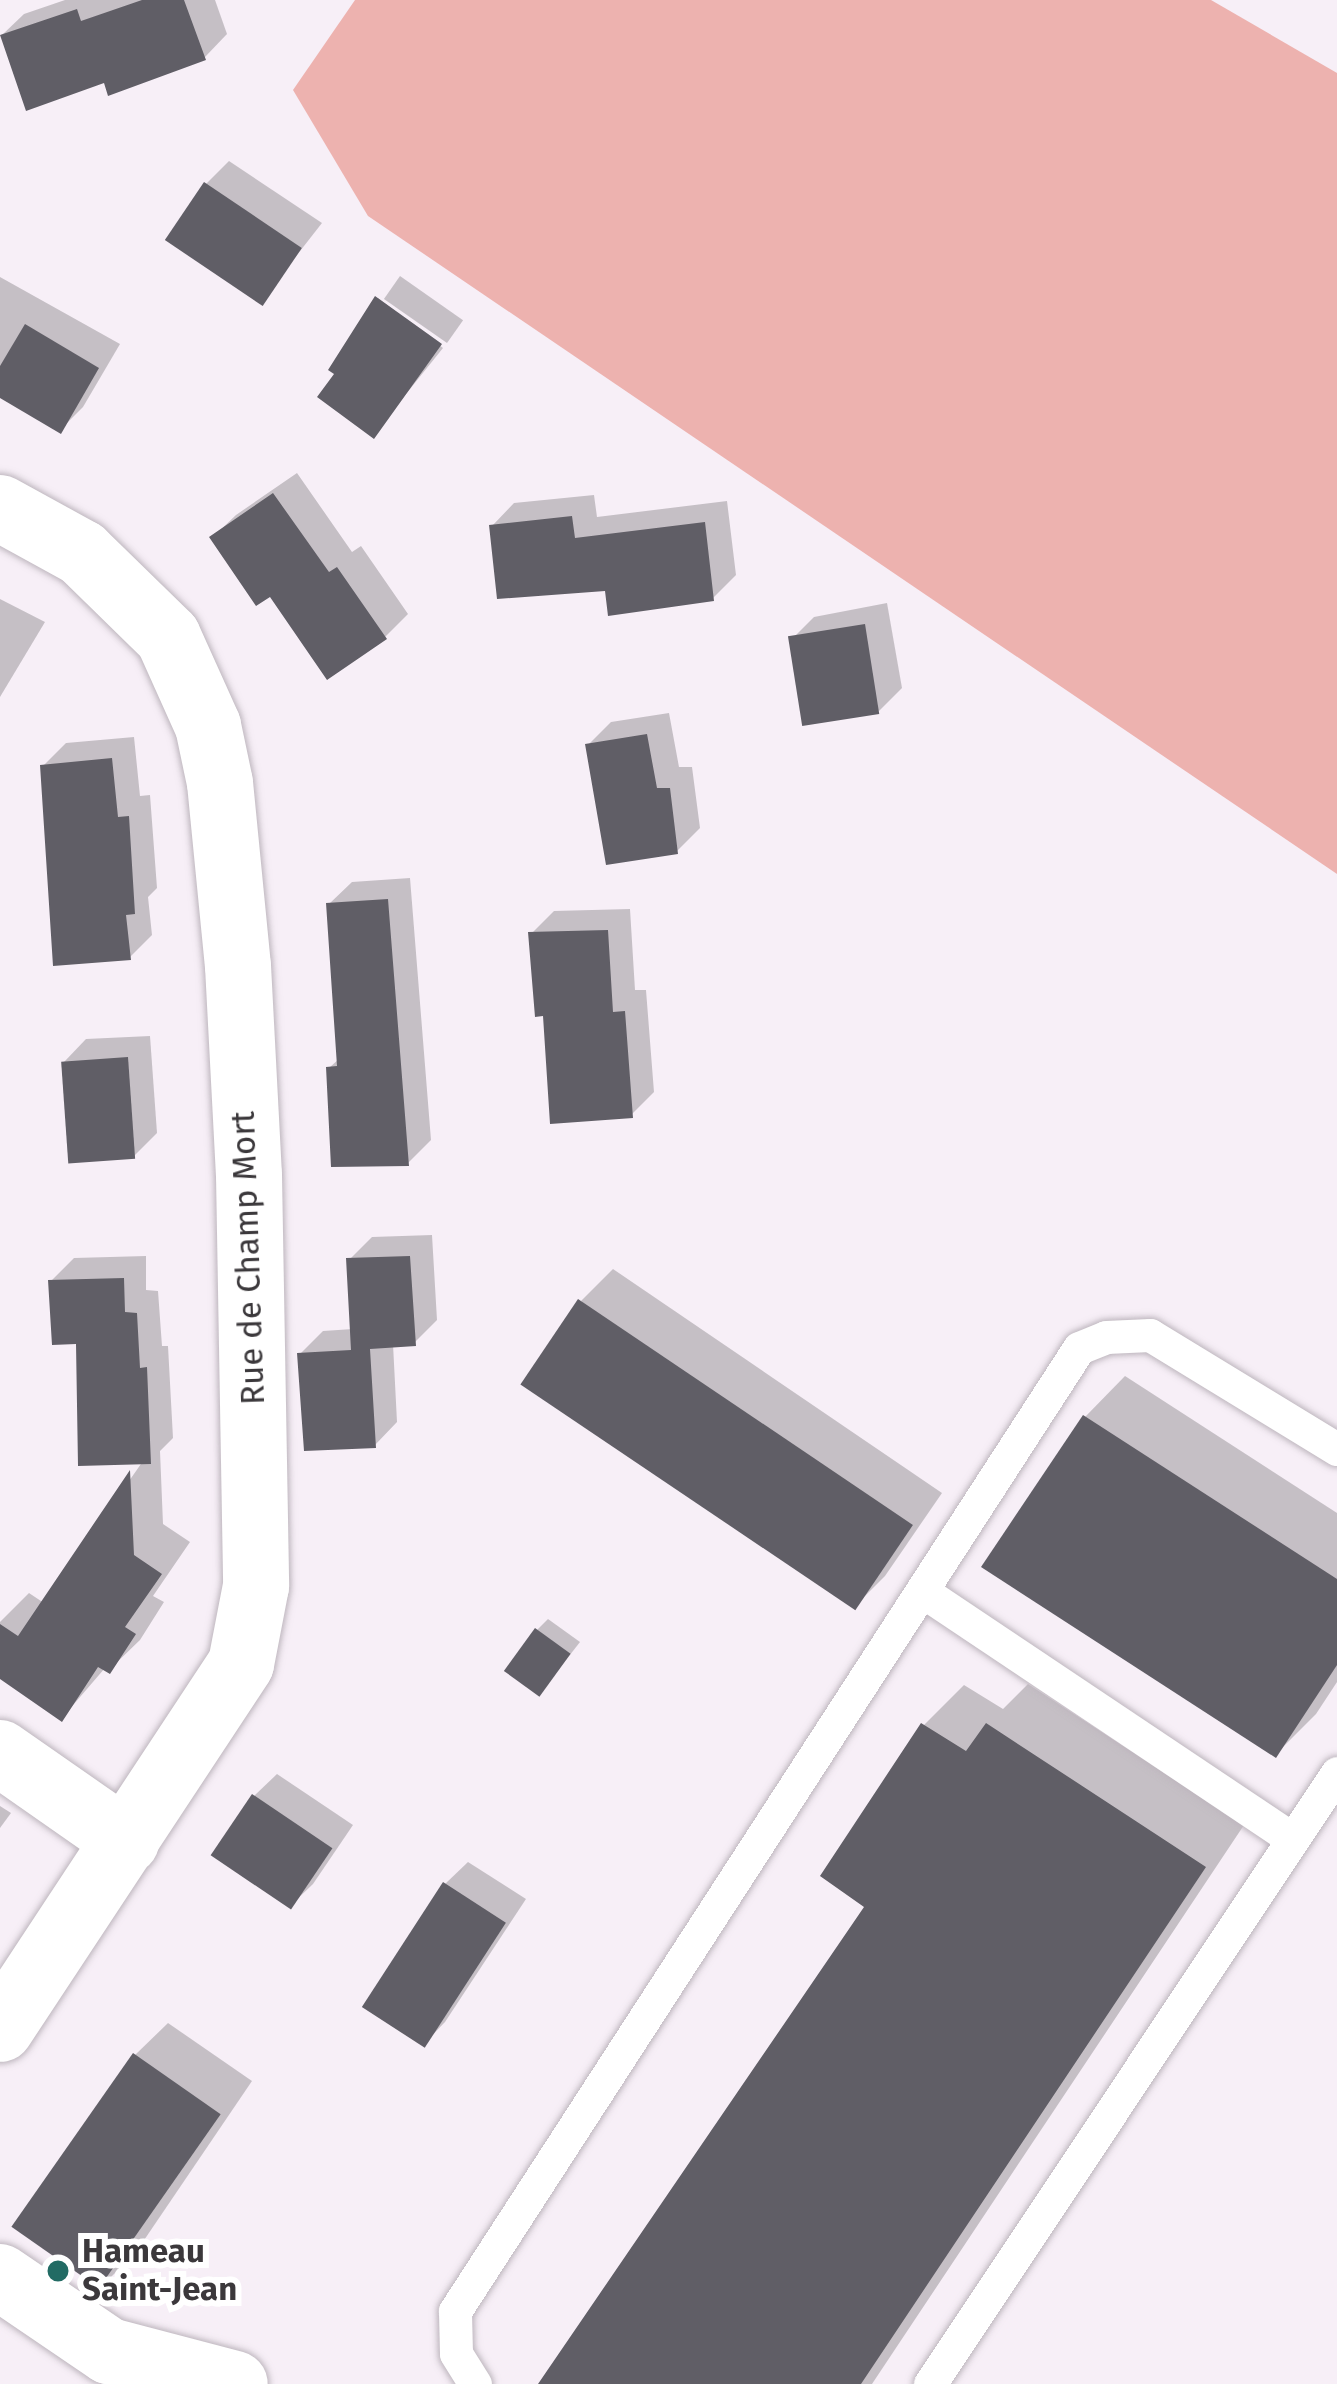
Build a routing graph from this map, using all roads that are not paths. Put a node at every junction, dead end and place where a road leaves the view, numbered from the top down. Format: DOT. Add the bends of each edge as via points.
graph roads {
  1 [pos="0,508"];
  2 [pos="1337,1449"];
  3 [pos="922,1591"];
  4 [pos="0,1753"];
  5 [pos="1337,1773"];
  6 [pos="1293,1839"];
  7 [pos="126,1841"];
  8 [pos="0,2030"];
  9 [pos="0,2276"];
  10 [pos="235,2384"];
  11 [pos="476,2384"];
  12 [pos="930,2384"];
  1 -- 7 [label="street, Rue de Champ Mort" via="82,553 167,637 208,726 238,966 256,1586 241,1664"];
  2 -- 3 [label="lane" via="1150,1335 1106,1337 1079,1348"];
  3 -- 6 [label="lane"];
  3 -- 11 [label="lane" via="455,2312 456,2353"];
  4 -- 7 [label="street"];
  5 -- 6 [label="lane"];
  6 -- 12 [label="lane"];
  7 -- 8 [label="street, Rue de Champ Mort"];
  9 -- 10 [label="street" via="109,2351"];
}
